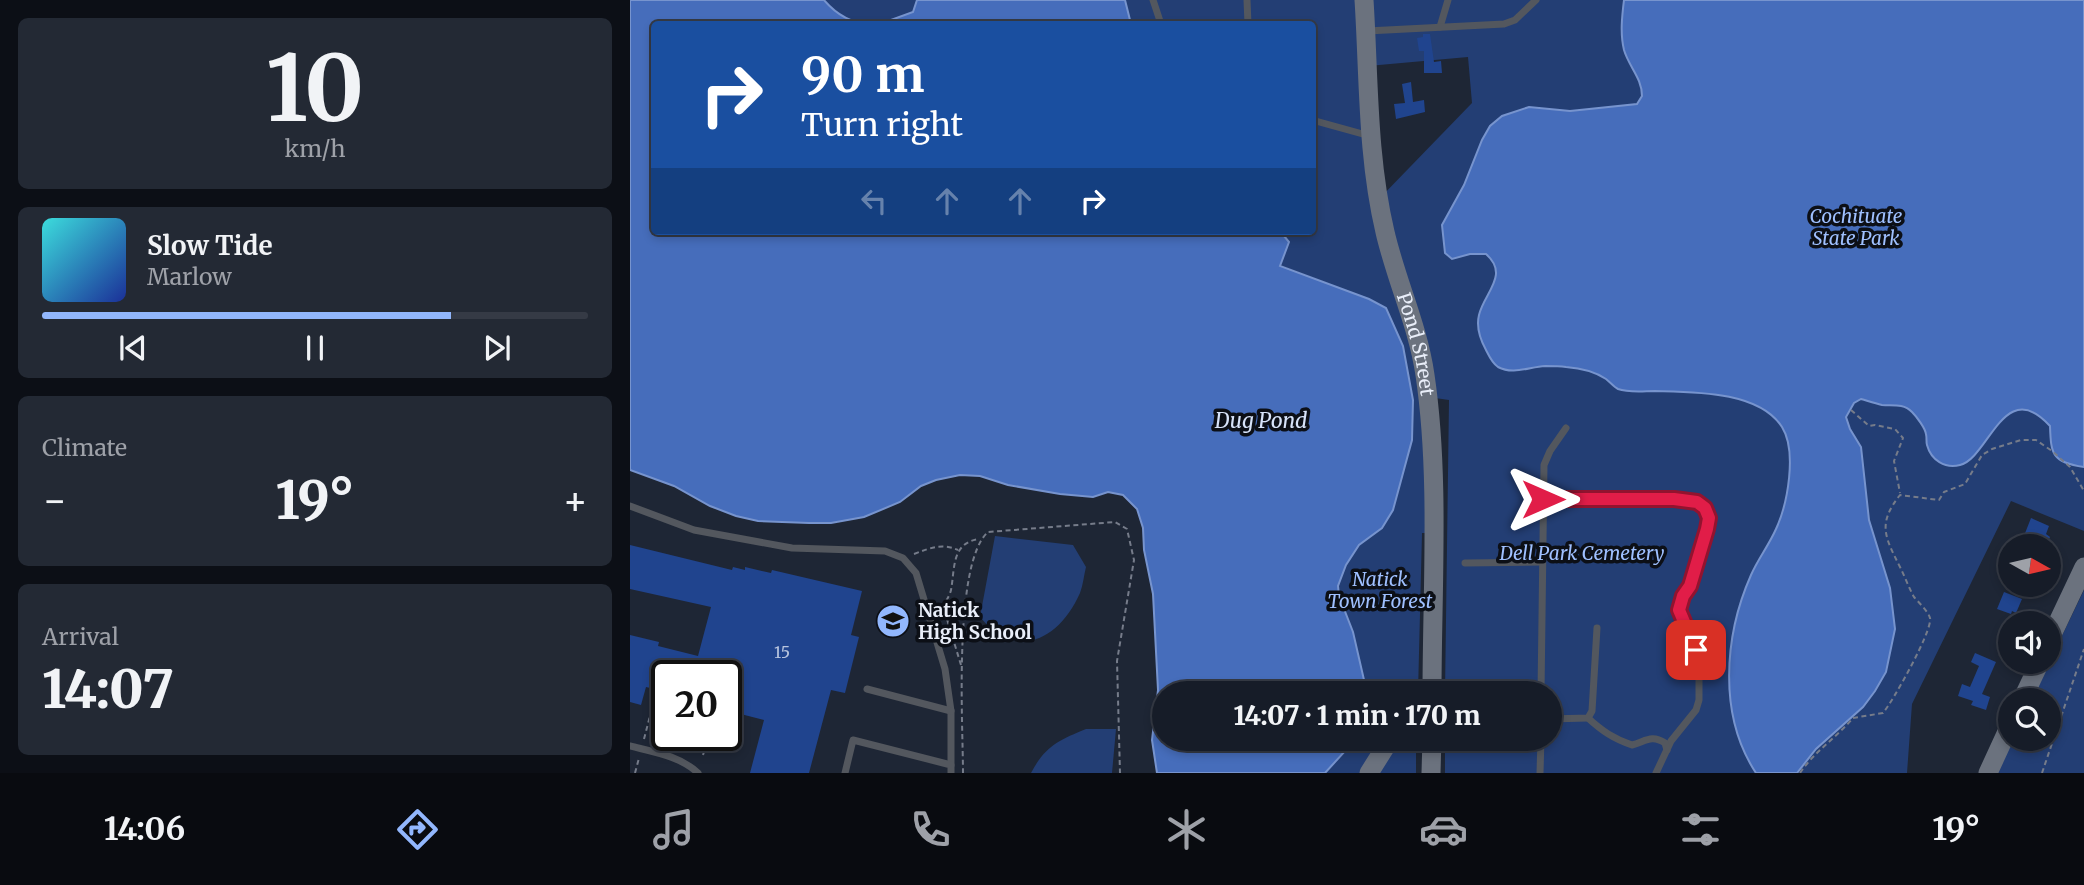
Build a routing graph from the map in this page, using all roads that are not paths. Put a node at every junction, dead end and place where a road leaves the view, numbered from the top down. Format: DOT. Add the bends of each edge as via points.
graph roads {
  1 [pos="1153,0"];
  2 [pos="1247,0"];
  3 [pos="1364,0"];
  4 [pos="1448,0"];
  5 [pos="1536,0"];
  6 [pos="1160,21"];
  7 [pos="1248,21"];
  8 [pos="1440,27"];
  9 [pos="1366,31"];
  10 [pos="1316,121"];
  11 [pos="1371,136"];
  12 [pos="1566,428"];
  13 [pos="1543,499"];
  14 [pos="630,506"];
  15 [pos="1542,562"];
  16 [pos="1465,563"];
  17 [pos="2084,567"];
  18 [pos="2061,616"];
  19 [pos="1597,628"];
  20 [pos="1432,681"];
  21 [pos="1541,681"];
  22 [pos="867,689"];
  23 [pos="951,711"];
  24 [pos="1588,718"];
  25 [pos="1562,719"];
  26 [pos="630,746"];
  27 [pos="1667,750"];
  28 [pos="1383,751"];
  29 [pos="1432,751"];
  30 [pos="1541,751"];
  31 [pos="1998,751"];
  32 [pos="951,769"];
  33 [pos="698,773"];
  34 [pos="845,773"];
  35 [pos="1369,773"];
  36 [pos="1432,773"];
  37 [pos="1540,773"];
  38 [pos="1656,773"];
  39 [pos="1988,773"];
  1 -- 6 [label="lane"];
  2 -- 7 [label="lane"];
  3 -- 9 [label="street, Pond Street"];
  4 -- 8 [label="lane"];
  5 -- 8 [label="lane" via="1504,24"];
  8 -- 9 [label="lane"];
  9 -- 11 [label="street, Pond Street"];
  10 -- 11 [label="lane"];
  11 -- 20 [label="street, Pond Street" via="1385,232 1428,397 1433,470"];
  12 -- 13 [label="lane" via="1544,465"];
  13 -- 15 [label="lane"];
  13 -- 27 [label="lane" via="1674,499 1697,502 1705,508 1707,529 1679,610 1696,650 1699,700"];
  14 -- 23 [label="lane" via="694,530 792,548 884,551 903,558 916,573 945,669"];
  15 -- 16 [label="lane"];
  15 -- 21 [label="lane"];
  17 -- 18 [label="street"];
  19 -- 24 [label="lane" via="1595,699"];
  22 -- 23 [label="lane"];
  23 -- 32 [label="lane"];
  24 -- 25 [label="lane"];
  24 -- 27 [label="lane" via="1623,743 1632,746 1647,738 1658,739"];
  26 -- 33 [label="lane" via="670,756"];
  27 -- 38 [label="lane"];
  28 -- 35 [label="street"];
  29 -- 36 [label="street"];
  30 -- 37 [label="lane"];
  31 -- 39 [label="street"];
  32 -- 34 [label="lane" via="853,740"];
}
